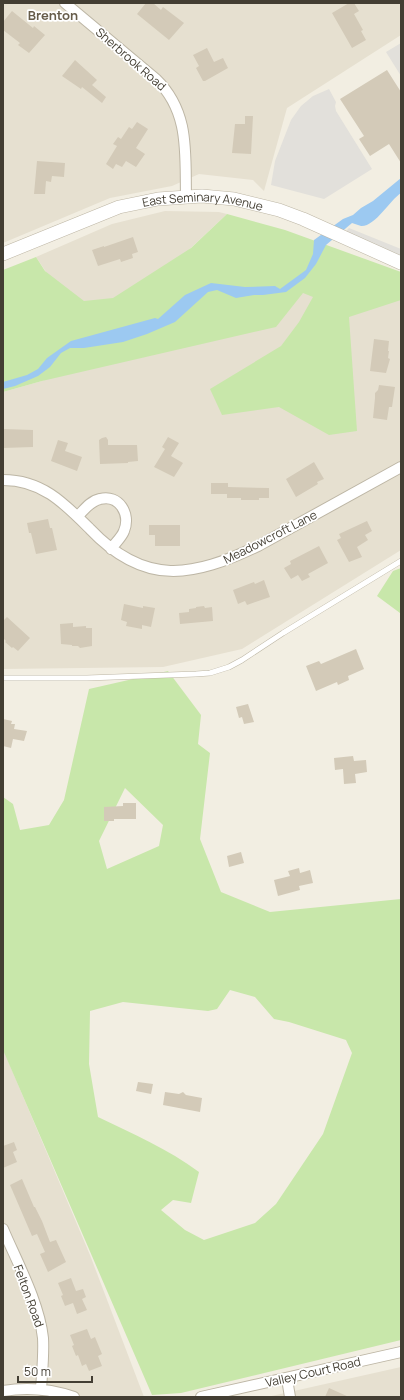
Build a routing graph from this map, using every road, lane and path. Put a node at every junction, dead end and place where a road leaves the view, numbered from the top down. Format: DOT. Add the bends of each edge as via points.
graph roads {
  1 [pos="65,3"];
  2 [pos="186,196"];
  3 [pos="3,254"];
  4 [pos="401,263"];
  5 [pos="401,467"];
  6 [pos="3,480"];
  7 [pos="78,516"];
  8 [pos="111,549"];
  9 [pos="401,561"];
  10 [pos="3,678"];
  11 [pos="3,1229"];
  12 [pos="401,1352"];
  13 [pos="287,1379"];
  14 [pos="41,1390"];
  15 [pos="3,1391"];
  16 [pos="74,1397"];
  17 [pos="202,1397"];
  18 [pos="290,1397"];
  1 -- 2 [label="street, Sherbrook Road" via="169,92 183,124"];
  2 -- 3 [label="street, East Seminary Avenue" via="158,198 119,207"];
  2 -- 4 [label="street, East Seminary Avenue" via="219,197 279,210"];
  5 -- 8 [label="street, Meadowcroft Lane" via="258,546 215,564 181,570 160,570 143,567"];
  6 -- 7 [label="street, Meadowcroft Lane" via="30,483 45,490"];
  7 -- 8 [label="street, Meadowcroft Lane"];
  7 -- 8 [label="street" via="91,502 99,499 108,498 122,506 126,514 124,533"];
  9 -- 10 [label="lane" via="242,660 210,673 87,678"];
  11 -- 14 [label="street, Felton Road" via="40,1324 43,1352"];
  12 -- 13 [label="street, Valley Court Road"];
  13 -- 17 [label="street, Valley Court Road"];
  13 -- 18 [label="street"];
  14 -- 15 [label="street"];
  14 -- 16 [label="street"];
}
